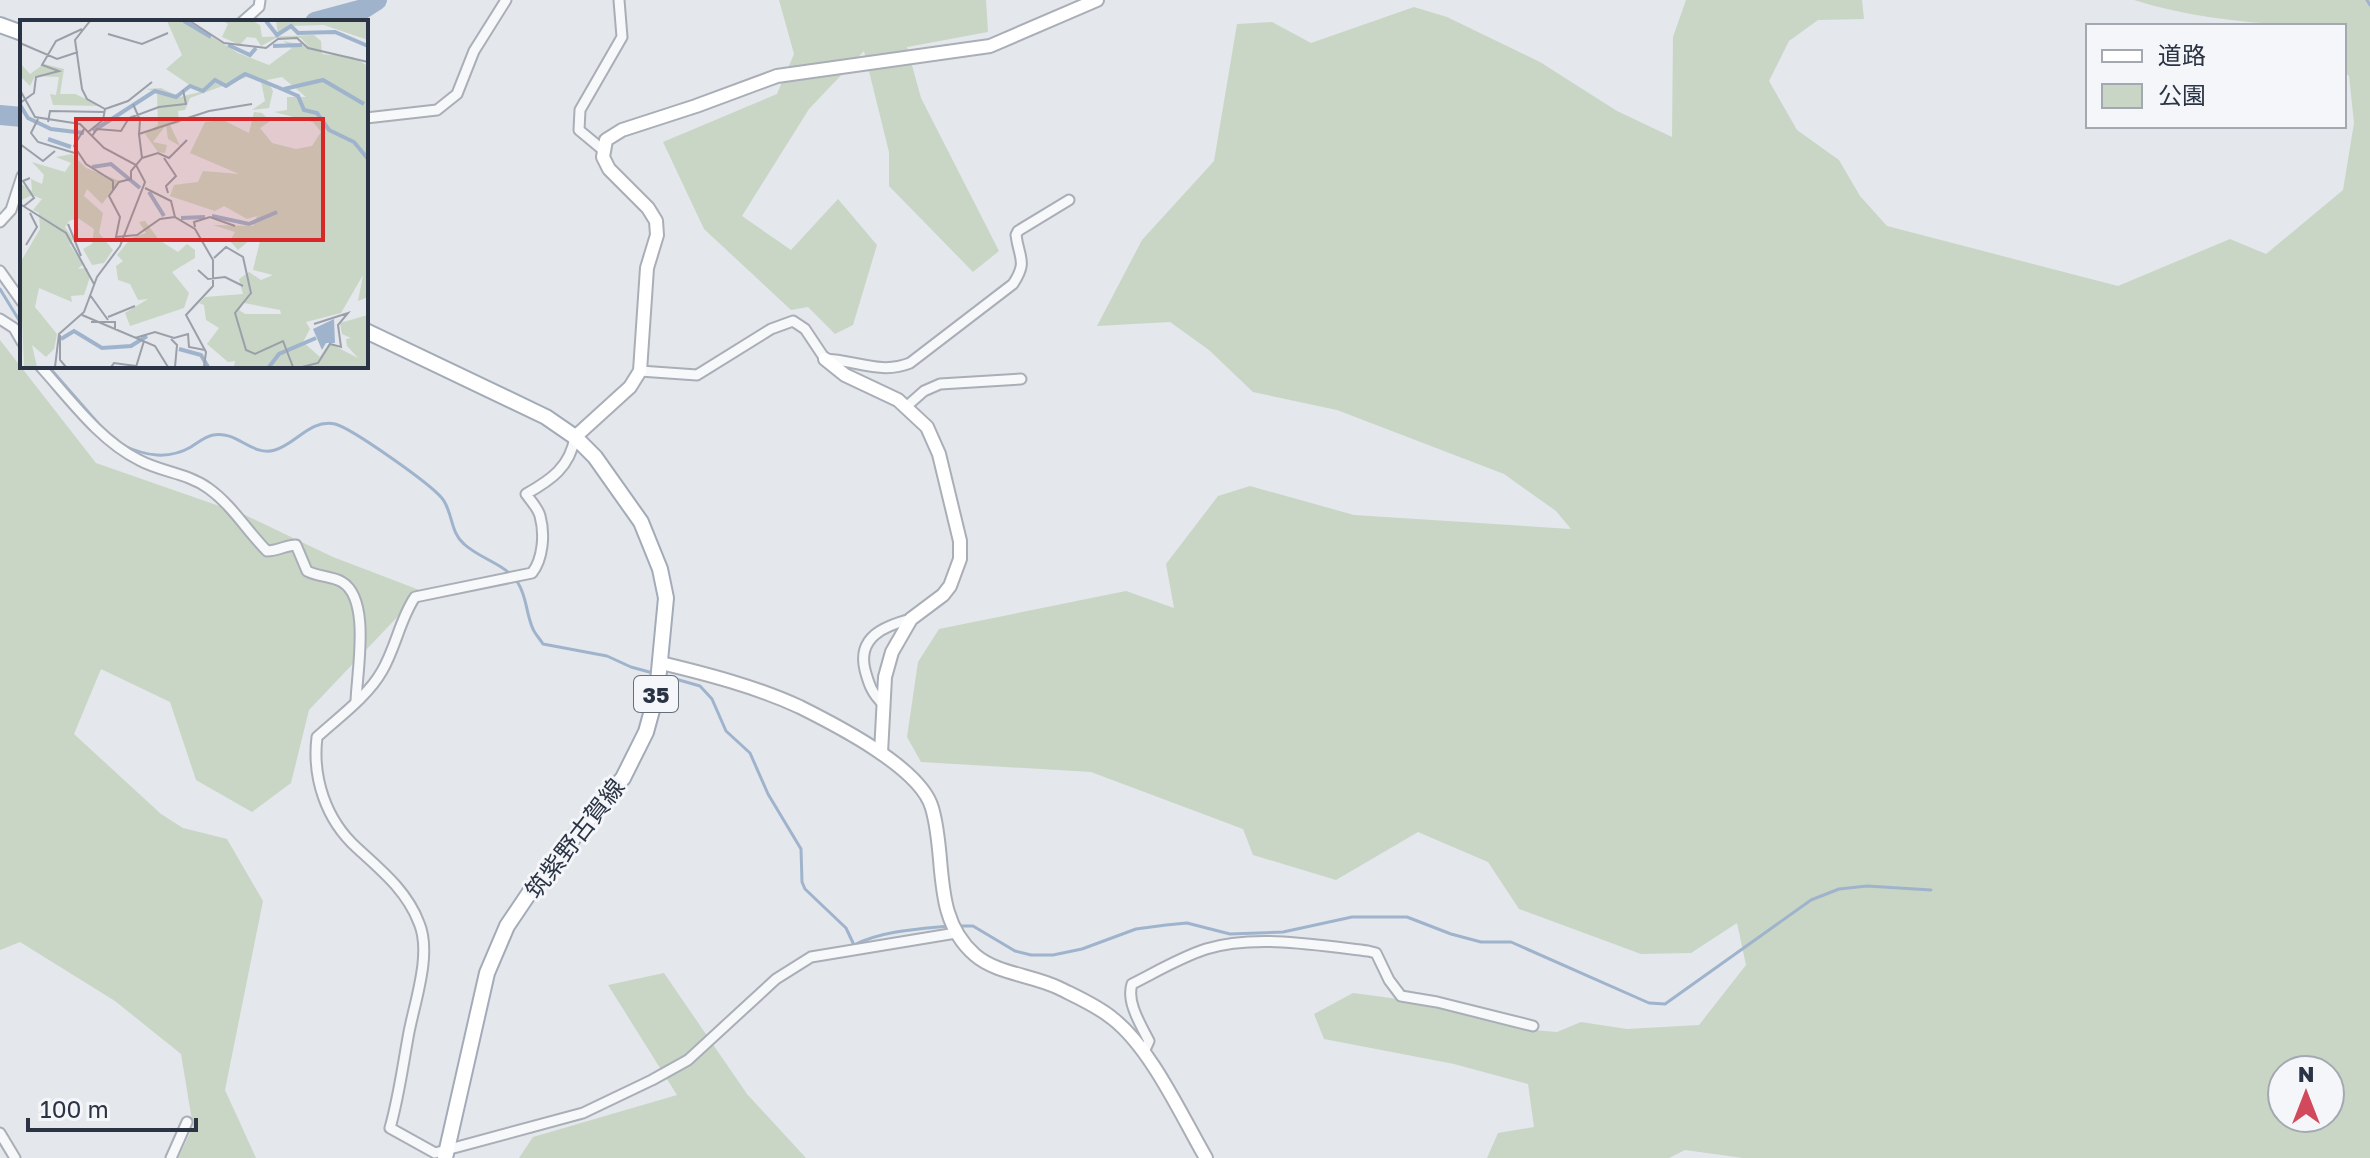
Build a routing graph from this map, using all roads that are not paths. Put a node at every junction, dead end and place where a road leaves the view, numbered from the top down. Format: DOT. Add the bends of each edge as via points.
graph roads {
  1 [pos="260,0"];
  2 [pos="506,0"];
  3 [pos="619,0"];
  4 [pos="1097,0"];
  5 [pos="244,20"];
  6 [pos="0,25"];
  7 [pos="20,32"];
  8 [pos="368,118"];
  9 [pos="603,150"];
  10 [pos="20,182"];
  11 [pos="1069,200"];
  12 [pos="0,222"];
  13 [pos="0,271"];
  14 [pos="20,299"];
  15 [pos="0,319"];
  16 [pos="368,332"];
  17 [pos="20,338"];
  18 [pos="825,359"];
  19 [pos="42,368"];
  20 [pos="640,371"];
  21 [pos="1021,379"];
  22 [pos="907,406"];
  23 [pos="575,437"];
  24 [pos="911,619"];
  25 [pos="661,663"];
  26 [pos="356,701"];
  27 [pos="883,704"];
  28 [pos="881,753"];
  29 [pos="956,933"];
  30 [pos="1533,1026"];
  31 [pos="1144,1052"];
  32 [pos="187,1122"];
  33 [pos="0,1133"];
  34 [pos="447,1153"];
  35 [pos="15,1158"];
  36 [pos="171,1158"];
  37 [pos="1206,1158"];
  1 -- 5 [label="street"];
  2 -- 8 [label="street" via="474,51 457,94 437,110"];
  3 -- 9 [label="street" via="622,37 580,110 579,130"];
  4 -- 9 [label="street" via="990,46 777,76 622,130 606,140"];
  6 -- 7 [label="main road"];
  9 -- 20 [label="street" via="609,169 656,221"];
  10 -- 12 [label="street" via="11,210"];
  11 -- 18 [label="street" via="1018,231 1023,269 1013,284 910,363 874,369"];
  13 -- 14 [label="street"];
  15 -- 17 [label="street"];
  16 -- 23 [label="main road, 筑紫野古賀線 / 35" via="546,417"];
  18 -- 20 [label="street" via="805,329 793,321 697,375"];
  18 -- 22 [label="street"];
  19 -- 26 [label="street" via="121,449 207,487 267,551 296,545 307,571 354,591 360,643"];
  20 -- 23 [label="street" via="630,387"];
  21 -- 22 [label="street" via="940,384"];
  22 -- 24 [label="street" via="934,439 960,541 950,586"];
  23 -- 25 [label="main road, 筑紫野古賀線 / 35" via="641,522 660,569 666,598"];
  23 -- 26 [label="street" via="569,458 553,479 526,494 540,513 542,538 532,573 415,597 381,674"];
  24 -- 27 [label="street" via="892,652"];
  24 -- 27 [label="street" via="877,631 866,642 863,661 871,692"];
  25 -- 28 [label="street" via="799,707"];
  25 -- 34 [label="main road, 筑紫野古賀線 / 35" via="646,732 623,778 536,883 502,938 487,973"];
  26 -- 34 [label="street" via="317,737 315,767 333,818 396,883 420,923 422,971 390,1128 435,1153"];
  27 -- 28 [label="street"];
  28 -- 29 [label="street" via="918,782 932,804 943,902"];
  29 -- 31 [label="street" via="976,956 1092,1004"];
  29 -- 34 [label="street" via="811,957 776,979 688,1060 652,1080 583,1113"];
  30 -- 31 [label="street" via="1401,996 1376,953 1284,941 1207,949 1132,984 1135,1011 1149,1041"];
  31 -- 37 [label="street"];
  32 -- 36 [label="street"];
  33 -- 35 [label="street"];
}
